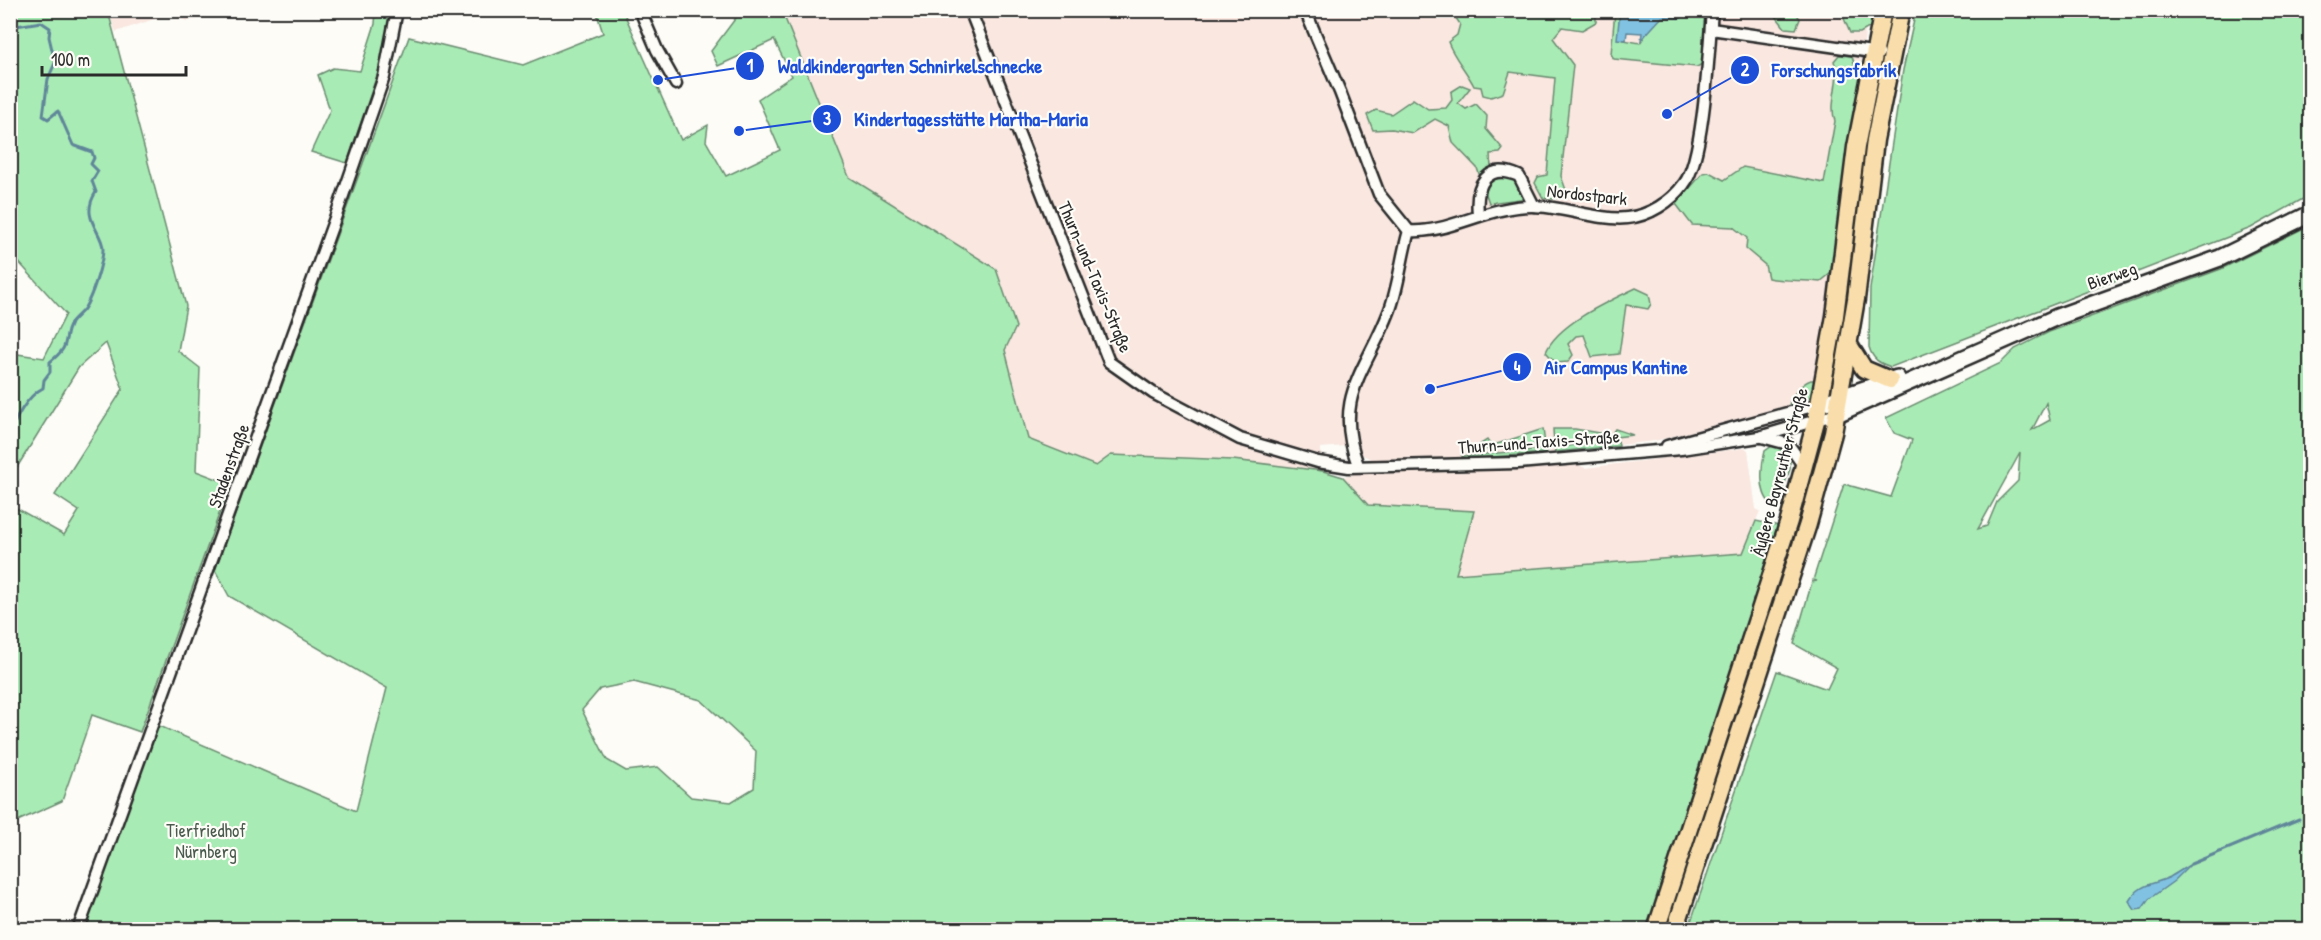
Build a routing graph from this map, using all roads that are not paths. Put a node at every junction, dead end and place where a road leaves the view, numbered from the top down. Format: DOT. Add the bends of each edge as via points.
graph roads {
  1 [pos="397,10"];
  2 [pos="640,10"];
  3 [pos="970,10"];
  4 [pos="1305,10"];
  5 [pos="1712,10"];
  6 [pos="1883,10"];
  7 [pos="1901,10"];
  8 [pos="1710,29"];
  9 [pos="1875,52"];
  10 [pos="1892,55"];
  11 [pos="676,84"];
  12 [pos="1534,206"];
  13 [pos="1478,214"];
  14 [pos="2310,214"];
  15 [pos="1409,231"];
  16 [pos="1849,345"];
  17 [pos="1926,373"];
  18 [pos="1890,380"];
  19 [pos="1820,404"];
  20 [pos="1838,406"];
  21 [pos="1816,421"];
  22 [pos="1759,437"];
  23 [pos="1654,450"];
  24 [pos="1358,465"];
  25 [pos="1805,468"];
  26 [pos="78,930"];
  27 [pos="1656,930"];
  28 [pos="1675,930"];
  1 -- 26 [label="street, Stadenstraße" via="384,77 339,207"];
  2 -- 11 [label="street"];
  3 -- 24 [label="street, Thurn-und-Taxis-Straße" via="1109,362 1153,393 1240,439 1318,462"];
  4 -- 15 [label="street" via="1379,194"];
  5 -- 8 [label="street, Nordostpark"];
  6 -- 9 [label="main road, Äußere Bayreuther Straße"];
  7 -- 10 [label="main road"];
  8 -- 9 [label="street"];
  8 -- 12 [label="street, Nordostpark" via="1693,167 1685,184 1649,212 1627,218"];
  9 -- 10 [label="street"];
  9 -- 19 [label="main road, Äußere Bayreuther Straße" via="1854,162"];
  10 -- 16 [label="main road" via="1872,158"];
  12 -- 13 [label="street, Nordostpark"];
  12 -- 13 [label="street, Nordostpark" via="1519,176 1506,171 1492,173 1482,182 1476,196"];
  13 -- 15 [label="street, Nordostpark" via="1423,232"];
  14 -- 17 [label="main road, Bierweg" via="2220,258 2066,313"];
  15 -- 24 [label="street" via="1389,312 1350,394 1351,440"];
  16 -- 18 [label="main road" via="1864,369"];
  16 -- 20 [label="main road"];
  17 -- 18 [label="main road, Bierweg"];
  17 -- 20 [label="main road, Bierweg" via="1892,391"];
  18 -- 20 [label="main road, Bierweg"];
  19 -- 20 [label="main road"];
  19 -- 21 [label="main road, Äußere Bayreuther Straße"];
  19 -- 23 [label="street, Thurn-und-Taxis-Straße"];
  20 -- 21 [label="street, Bierweg"];
  20 -- 28 [label="main road" via="1808,524"];
  21 -- 22 [label="street, Thurn-und-Taxis-Straße"];
  21 -- 25 [label="main road, Äußere Bayreuther Straße"];
  22 -- 23 [label="street, Thurn-und-Taxis-Straße"];
  22 -- 25 [label="street" via="1788,444"];
  23 -- 24 [label="street, Thurn-und-Taxis-Straße" via="1518,463"];
  25 -- 27 [label="main road, Äußere Bayreuther Straße"];
}
